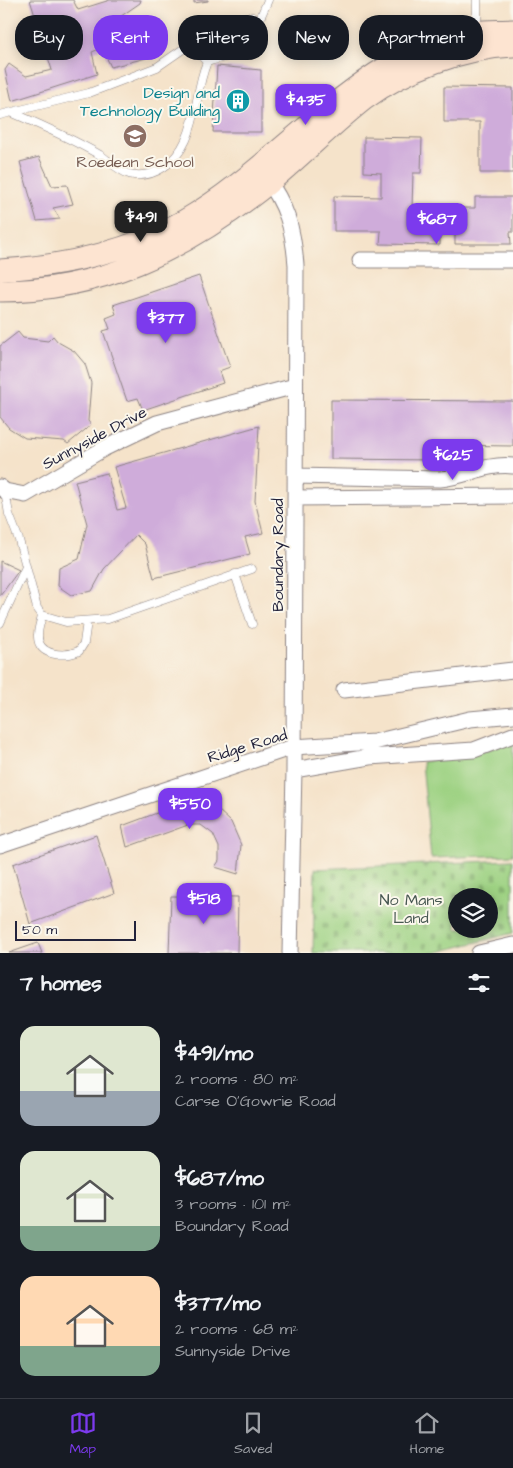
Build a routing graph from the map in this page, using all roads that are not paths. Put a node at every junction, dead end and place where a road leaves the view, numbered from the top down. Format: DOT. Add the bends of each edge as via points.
graph roads {
  1 [pos="268,0"];
  2 [pos="477,0"];
  3 [pos="261,15"];
  4 [pos="477,15"];
  5 [pos="513,30"];
  6 [pos="483,39"];
  7 [pos="483,42"];
  8 [pos="513,46"];
  9 [pos="178,53"];
  10 [pos="214,60"];
  11 [pos="439,60"];
  12 [pos="207,62"];
  13 [pos="13,113"];
  14 [pos="0,115"];
  15 [pos="265,175"];
  16 [pos="360,260"];
  17 [pos="513,260"];
  18 [pos="0,270"];
  19 [pos="0,291"];
  20 [pos="295,386"];
  21 [pos="513,466"];
  22 [pos="295,476"];
  23 [pos="2,489"];
  24 [pos="513,496"];
  25 [pos="295,498"];
  26 [pos="25,569"];
  27 [pos="252,569"];
  28 [pos="235,574"];
  29 [pos="42,614"];
  30 [pos="87,621"];
  31 [pos="0,623"];
  32 [pos="252,624"];
  33 [pos="513,670"];
  34 [pos="344,690"];
  35 [pos="513,715"];
  36 [pos="513,735"];
  37 [pos="293,747"];
  38 [pos="294,770"];
  39 [pos="0,845"];
  40 [pos="513,944"];
  41 [pos="290,953"];
  42 [pos="479,953"];
  1 -- 3 [label="lane"];
  2 -- 4 [label="lane"];
  5 -- 6 [label="main road"];
  7 -- 8 [label="main road"];
  9 -- 13 [label="lane" via="156,67 89,93"];
  10 -- 12 [label="lane"];
  11 -- 15 [label="main road" via="366,98"];
  12 -- 13 [label="lane" via="199,80 195,113 186,140 170,164 151,174 128,174 54,131"];
  13 -- 14 [label="lane"];
  15 -- 18 [label="main road" via="140,242 69,263"];
  15 -- 19 [label="main road" via="189,240 114,274 72,284"];
  15 -- 20 [label="street, Boundary Road" via="288,213 294,244"];
  16 -- 17 [label="street"];
  20 -- 22 [label="street, Boundary Road"];
  20 -- 23 [label="street, Sunnyside Drive" via="157,423 105,448 25,495"];
  21 -- 22 [label="street" via="492,465 440,479"];
  22 -- 25 [label="street, Boundary Road"];
  23 -- 26 [label="lane"];
  24 -- 25 [label="street"];
  25 -- 37 [label="street, Boundary Road"];
  26 -- 29 [label="lane" via="37,608"];
  26 -- 31 [label="lane"];
  27 -- 28 [label="lane"];
  28 -- 30 [label="lane" via="108,619"];
  28 -- 32 [label="lane"];
  29 -- 30 [label="lane" via="66,622"];
  29 -- 30 [label="lane" via="37,636 39,642 47,651 61,656 79,652 84,643"];
  33 -- 34 [label="street"];
  35 -- 37 [label="street, Ridge Road" via="470,719 374,742"];
  36 -- 38 [label="street" via="474,750 360,758"];
  37 -- 38 [label="street, Boundary Road"];
  37 -- 39 [label="street, Ridge Road"];
  38 -- 41 [label="street, Boundary Road"];
  40 -- 42 [label="street"];
}
